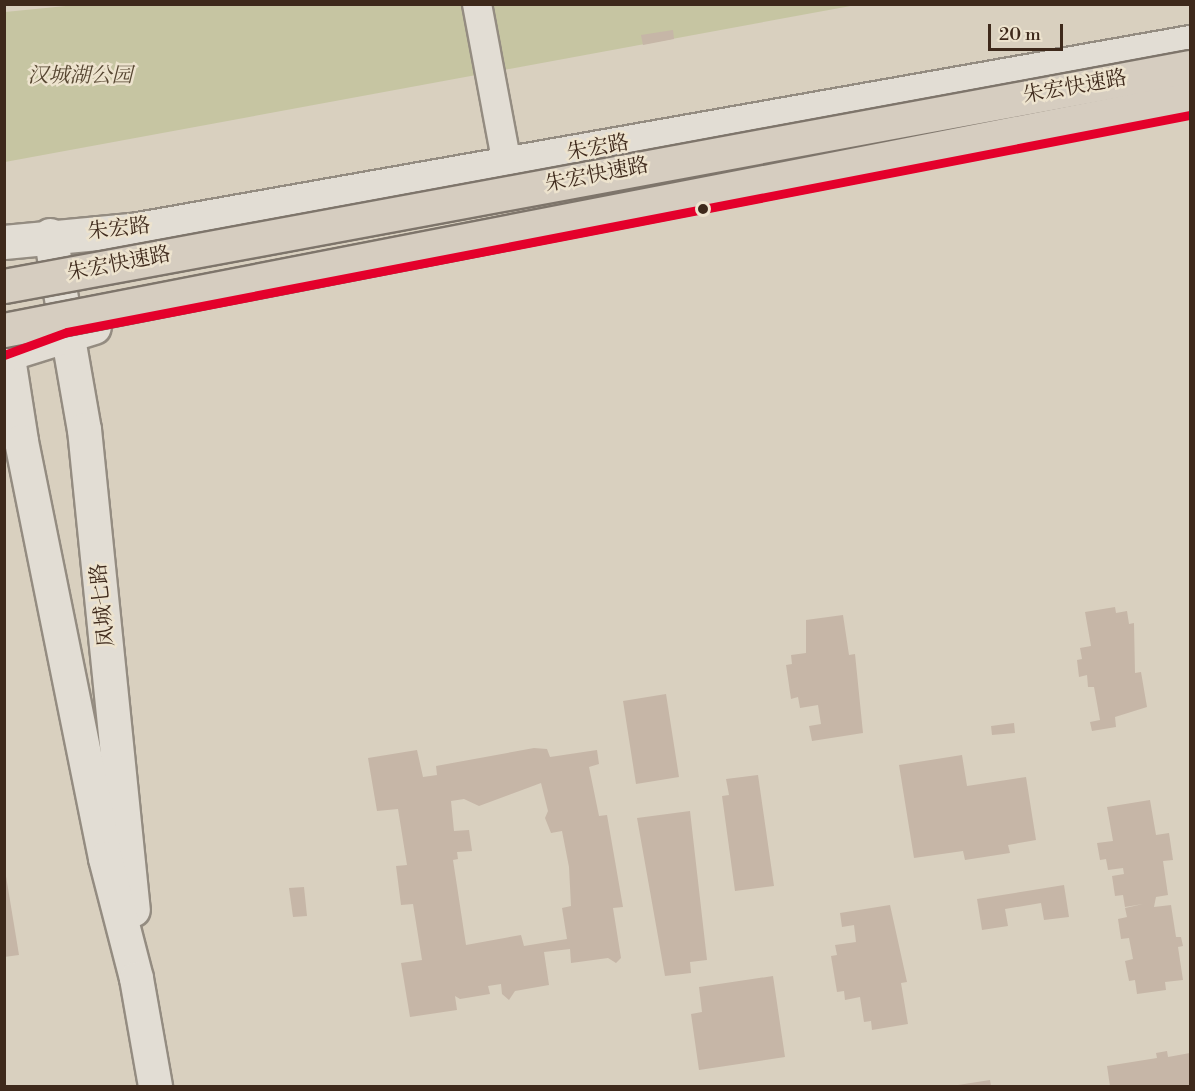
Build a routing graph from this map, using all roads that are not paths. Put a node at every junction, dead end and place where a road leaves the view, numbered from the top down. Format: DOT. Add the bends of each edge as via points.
graph roads {
  1 [pos="477,4"];
  2 [pos="1191,42"];
  3 [pos="1191,67"];
  4 [pos="1191,99"];
  5 [pos="1191,115"];
  6 [pos="507,165"];
  7 [pos="50,235"];
  8 [pos="4,242"];
  9 [pos="4,286"];
  10 [pos="67,332"];
  11 [pos="5,342"];
  12 [pos="136,978"];
  13 [pos="155,1086"];
  1 -- 6 [label="street"];
  2 -- 6 [label="main road, 朱宏路"];
  3 -- 9 [label="highway, 朱宏快速路, bridge"];
  4 -- 11 [label="highway, 朱宏快速路, bridge"];
  5 -- 10 [label="main road"];
  6 -- 7 [label="main road, 朱宏路" via="138,229"];
  7 -- 8 [label="main road, 朱宏路"];
  7 -- 10 [label="main road, 凤城七路"];
  10 -- 11 [label="main road"];
  10 -- 12 [label="main road, 凤城七路" via="84,429 130,847"];
  11 -- 12 [label="main road, 凤城七路" via="105,858"];
  12 -- 13 [label="main road, 凤城七路"];
}
